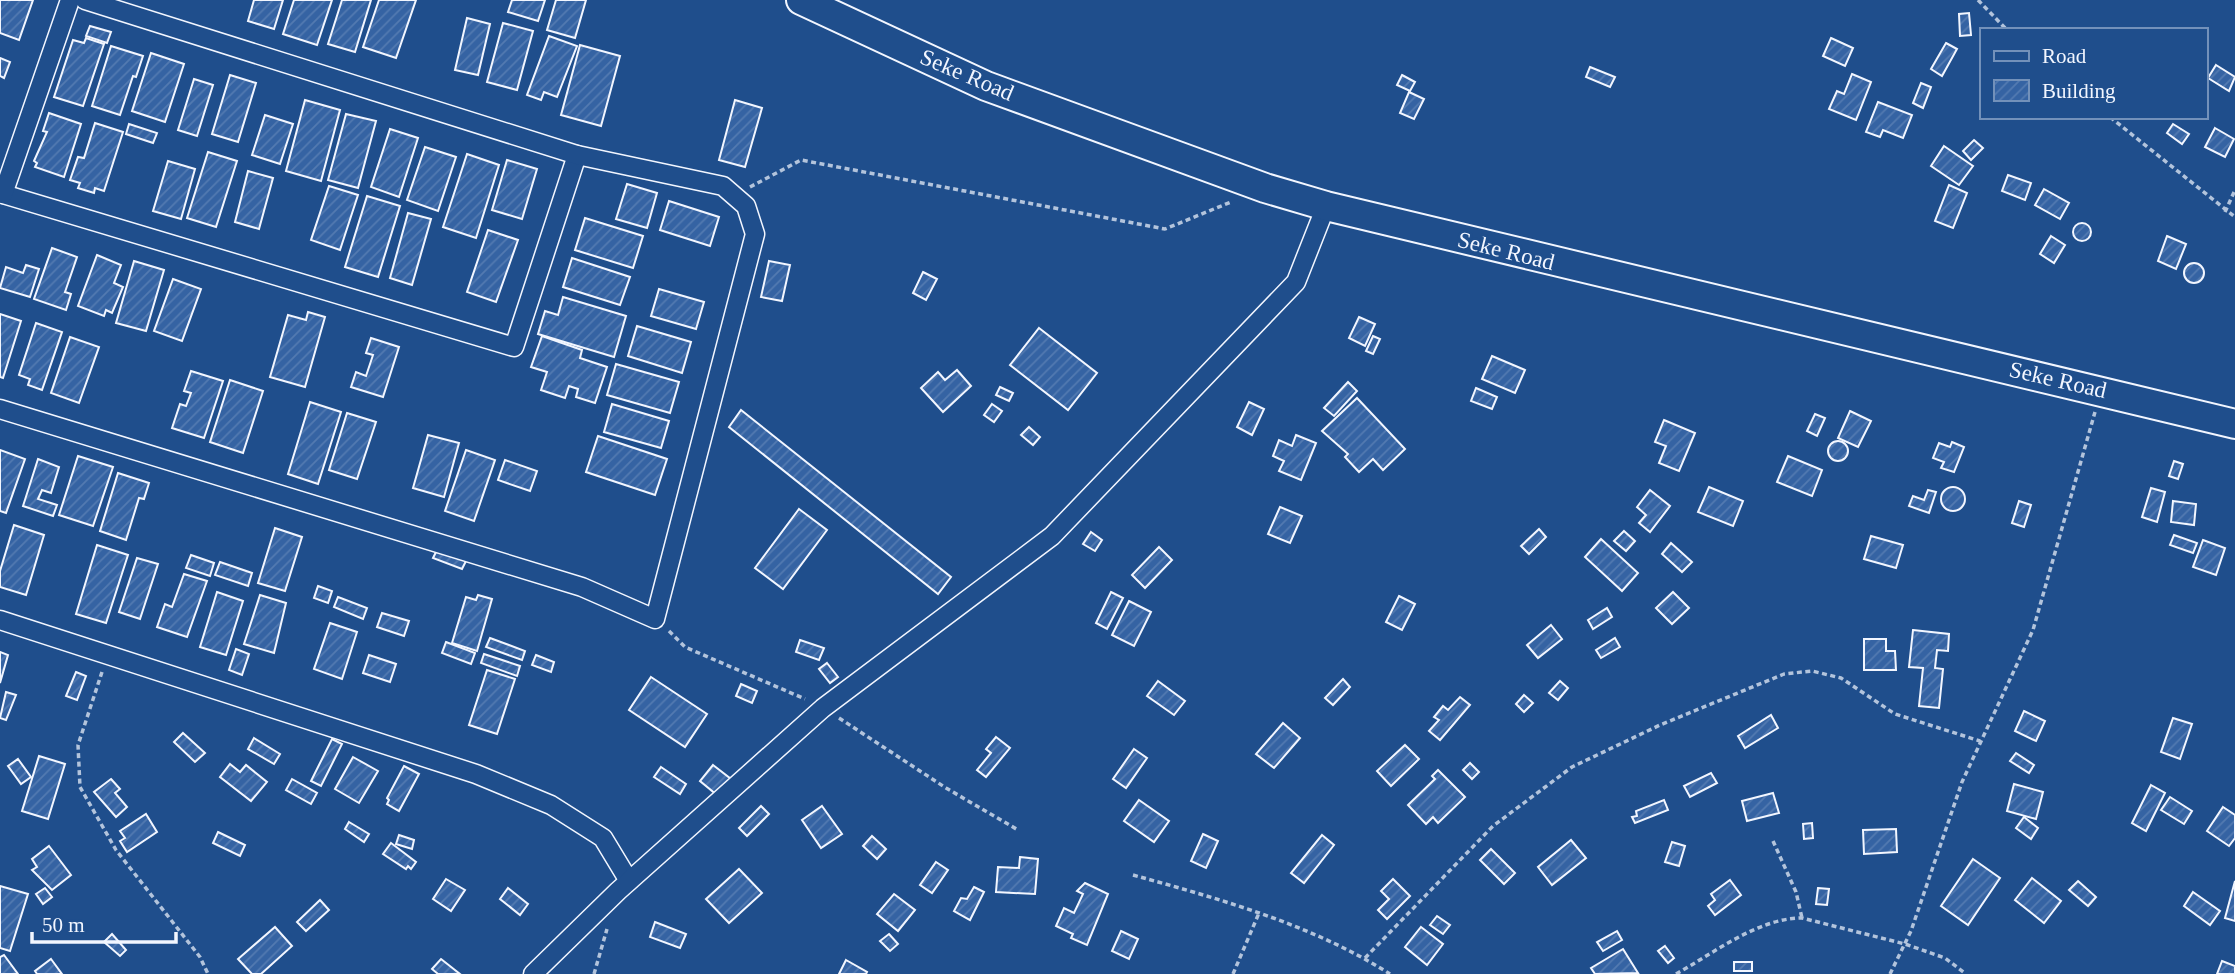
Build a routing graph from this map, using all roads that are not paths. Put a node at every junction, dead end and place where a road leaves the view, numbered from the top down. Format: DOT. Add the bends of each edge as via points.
graph roads {
  1 [pos="70,0"];
  2 [pos="85,0"];
  3 [pos="801,0"];
  4 [pos="577,155"];
  5 [pos="1,194"];
  6 [pos="1326,206"];
  7 [pos="0,409"];
  8 [pos="2235,424"];
  9 [pos="0,620"];
  10 [pos="629,881"];
  11 [pos="533,974"];
  1 -- 5 [label="street"];
  2 -- 4 [label="street"];
  3 -- 6 [label="main road, Seke Road" via="986,86"];
  4 -- 5 [label="street" via="514,347"];
  4 -- 7 [label="street" via="723,186 746,206 755,234 655,619 582,587"];
  6 -- 8 [label="main road, Seke Road"];
  6 -- 10 [label="street" via="1296,282 1052,537 823,708"];
  9 -- 10 [label="street" via="476,774 551,805 603,838"];
  10 -- 11 [label="street"];
}
